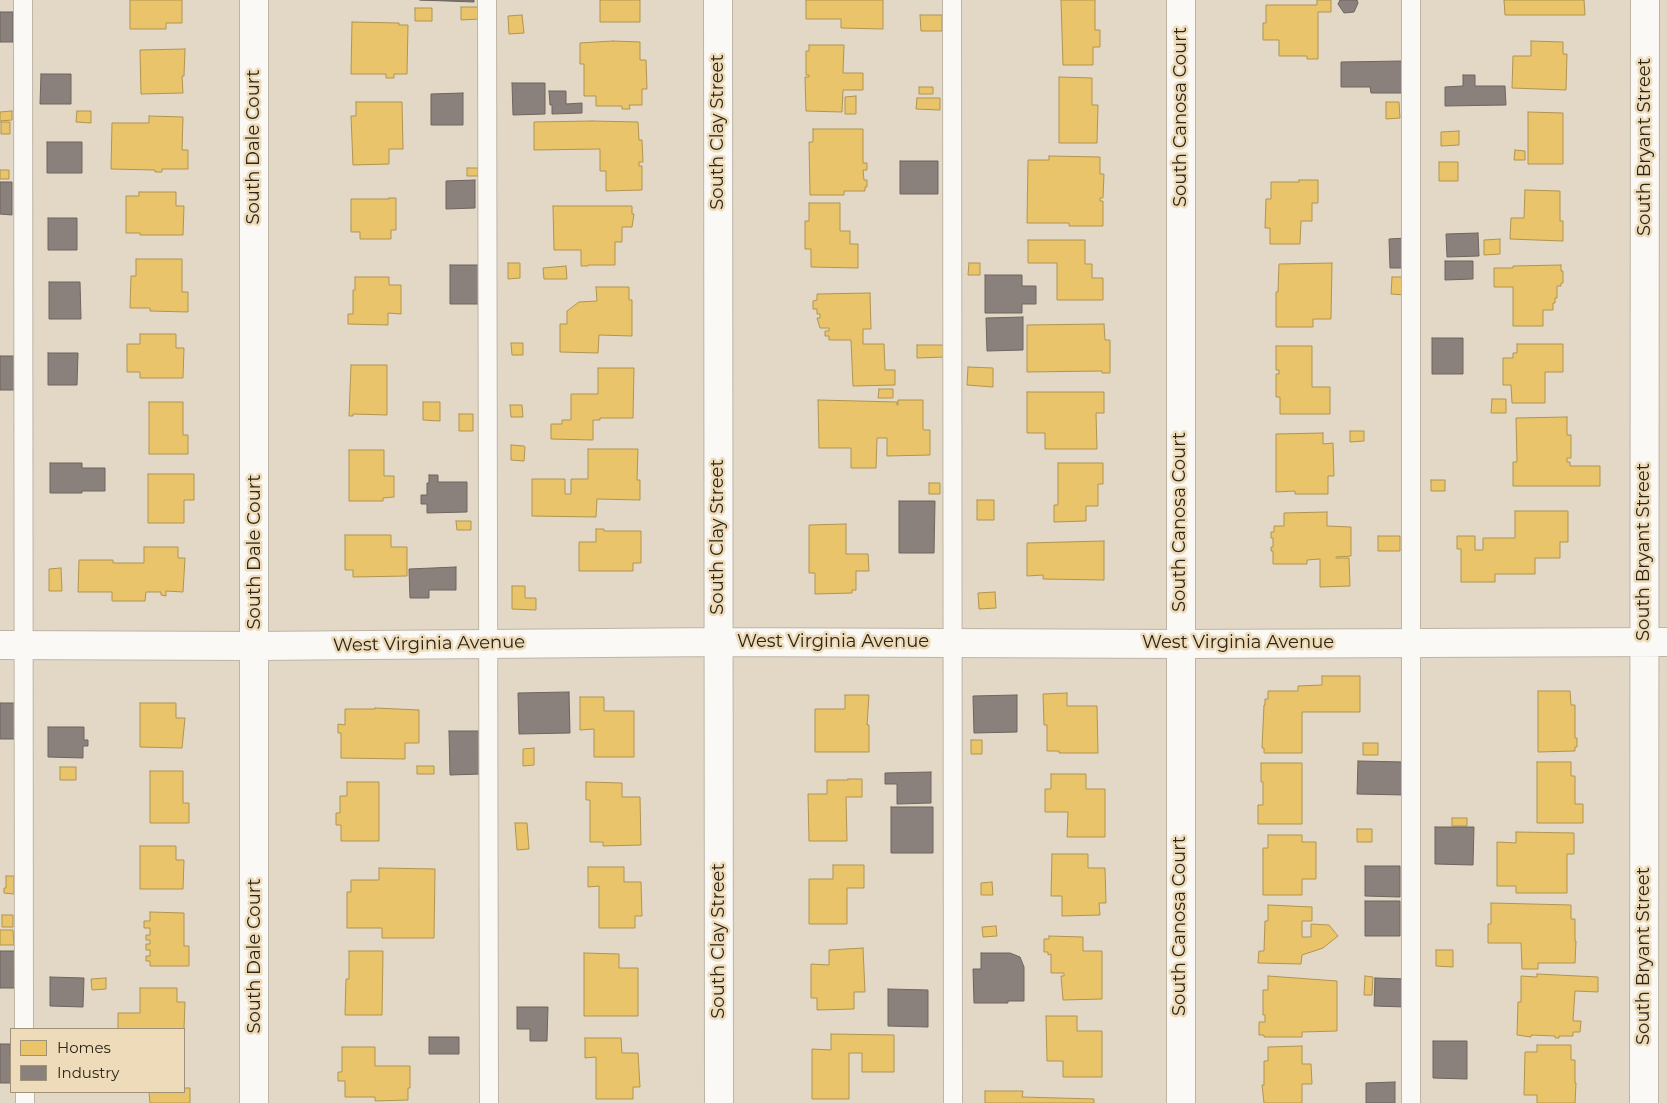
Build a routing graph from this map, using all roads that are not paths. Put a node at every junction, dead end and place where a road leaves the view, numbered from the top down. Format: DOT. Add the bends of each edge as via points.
graph roads {
  1 [pos="23,0"];
  2 [pos="254,0"];
  3 [pos="487,0"];
  4 [pos="718,0"];
  5 [pos="952,0"];
  6 [pos="1181,0"];
  7 [pos="1411,0"];
  8 [pos="1645,0"];
  9 [pos="718,642"];
  10 [pos="1656,642"];
  11 [pos="953,643"];
  12 [pos="1411,643"];
  13 [pos="488,644"];
  14 [pos="1180,644"];
  15 [pos="12,645"];
  16 [pos="255,646"];
  17 [pos="24,1028"];
  18 [pos="254,1103"];
  19 [pos="489,1103"];
  20 [pos="719,1103"];
  21 [pos="953,1103"];
  22 [pos="1180,1103"];
  23 [pos="1410,1103"];
  24 [pos="1644,1103"];
  1 -- 15 [label="lane"];
  2 -- 16 [label="street, South Dale Court"];
  3 -- 13 [label="lane"];
  4 -- 9 [label="street, South Clay Street"];
  5 -- 11 [label="lane"];
  6 -- 14 [label="street, South Canosa Court"];
  7 -- 12 [label="lane"];
  8 -- 10 [label="street, South Bryant Street"];
  9 -- 11 [label="street, West Virginia Avenue"];
  9 -- 13 [label="street, West Virginia Avenue"];
  9 -- 20 [label="street, South Clay Street"];
  10 -- 12 [label="street, West Virginia Avenue"];
  10 -- 24 [label="street, South Bryant Street"];
  11 -- 14 [label="street, West Virginia Avenue"];
  11 -- 21 [label="lane"];
  12 -- 14 [label="street, West Virginia Avenue"];
  12 -- 23 [label="lane"];
  13 -- 16 [label="street, West Virginia Avenue"];
  13 -- 19 [label="lane"];
  14 -- 22 [label="street, South Canosa Court"];
  15 -- 16 [label="street, West Virginia Avenue"];
  15 -- 17 [label="lane"];
  16 -- 18 [label="street, South Dale Court"];
}
